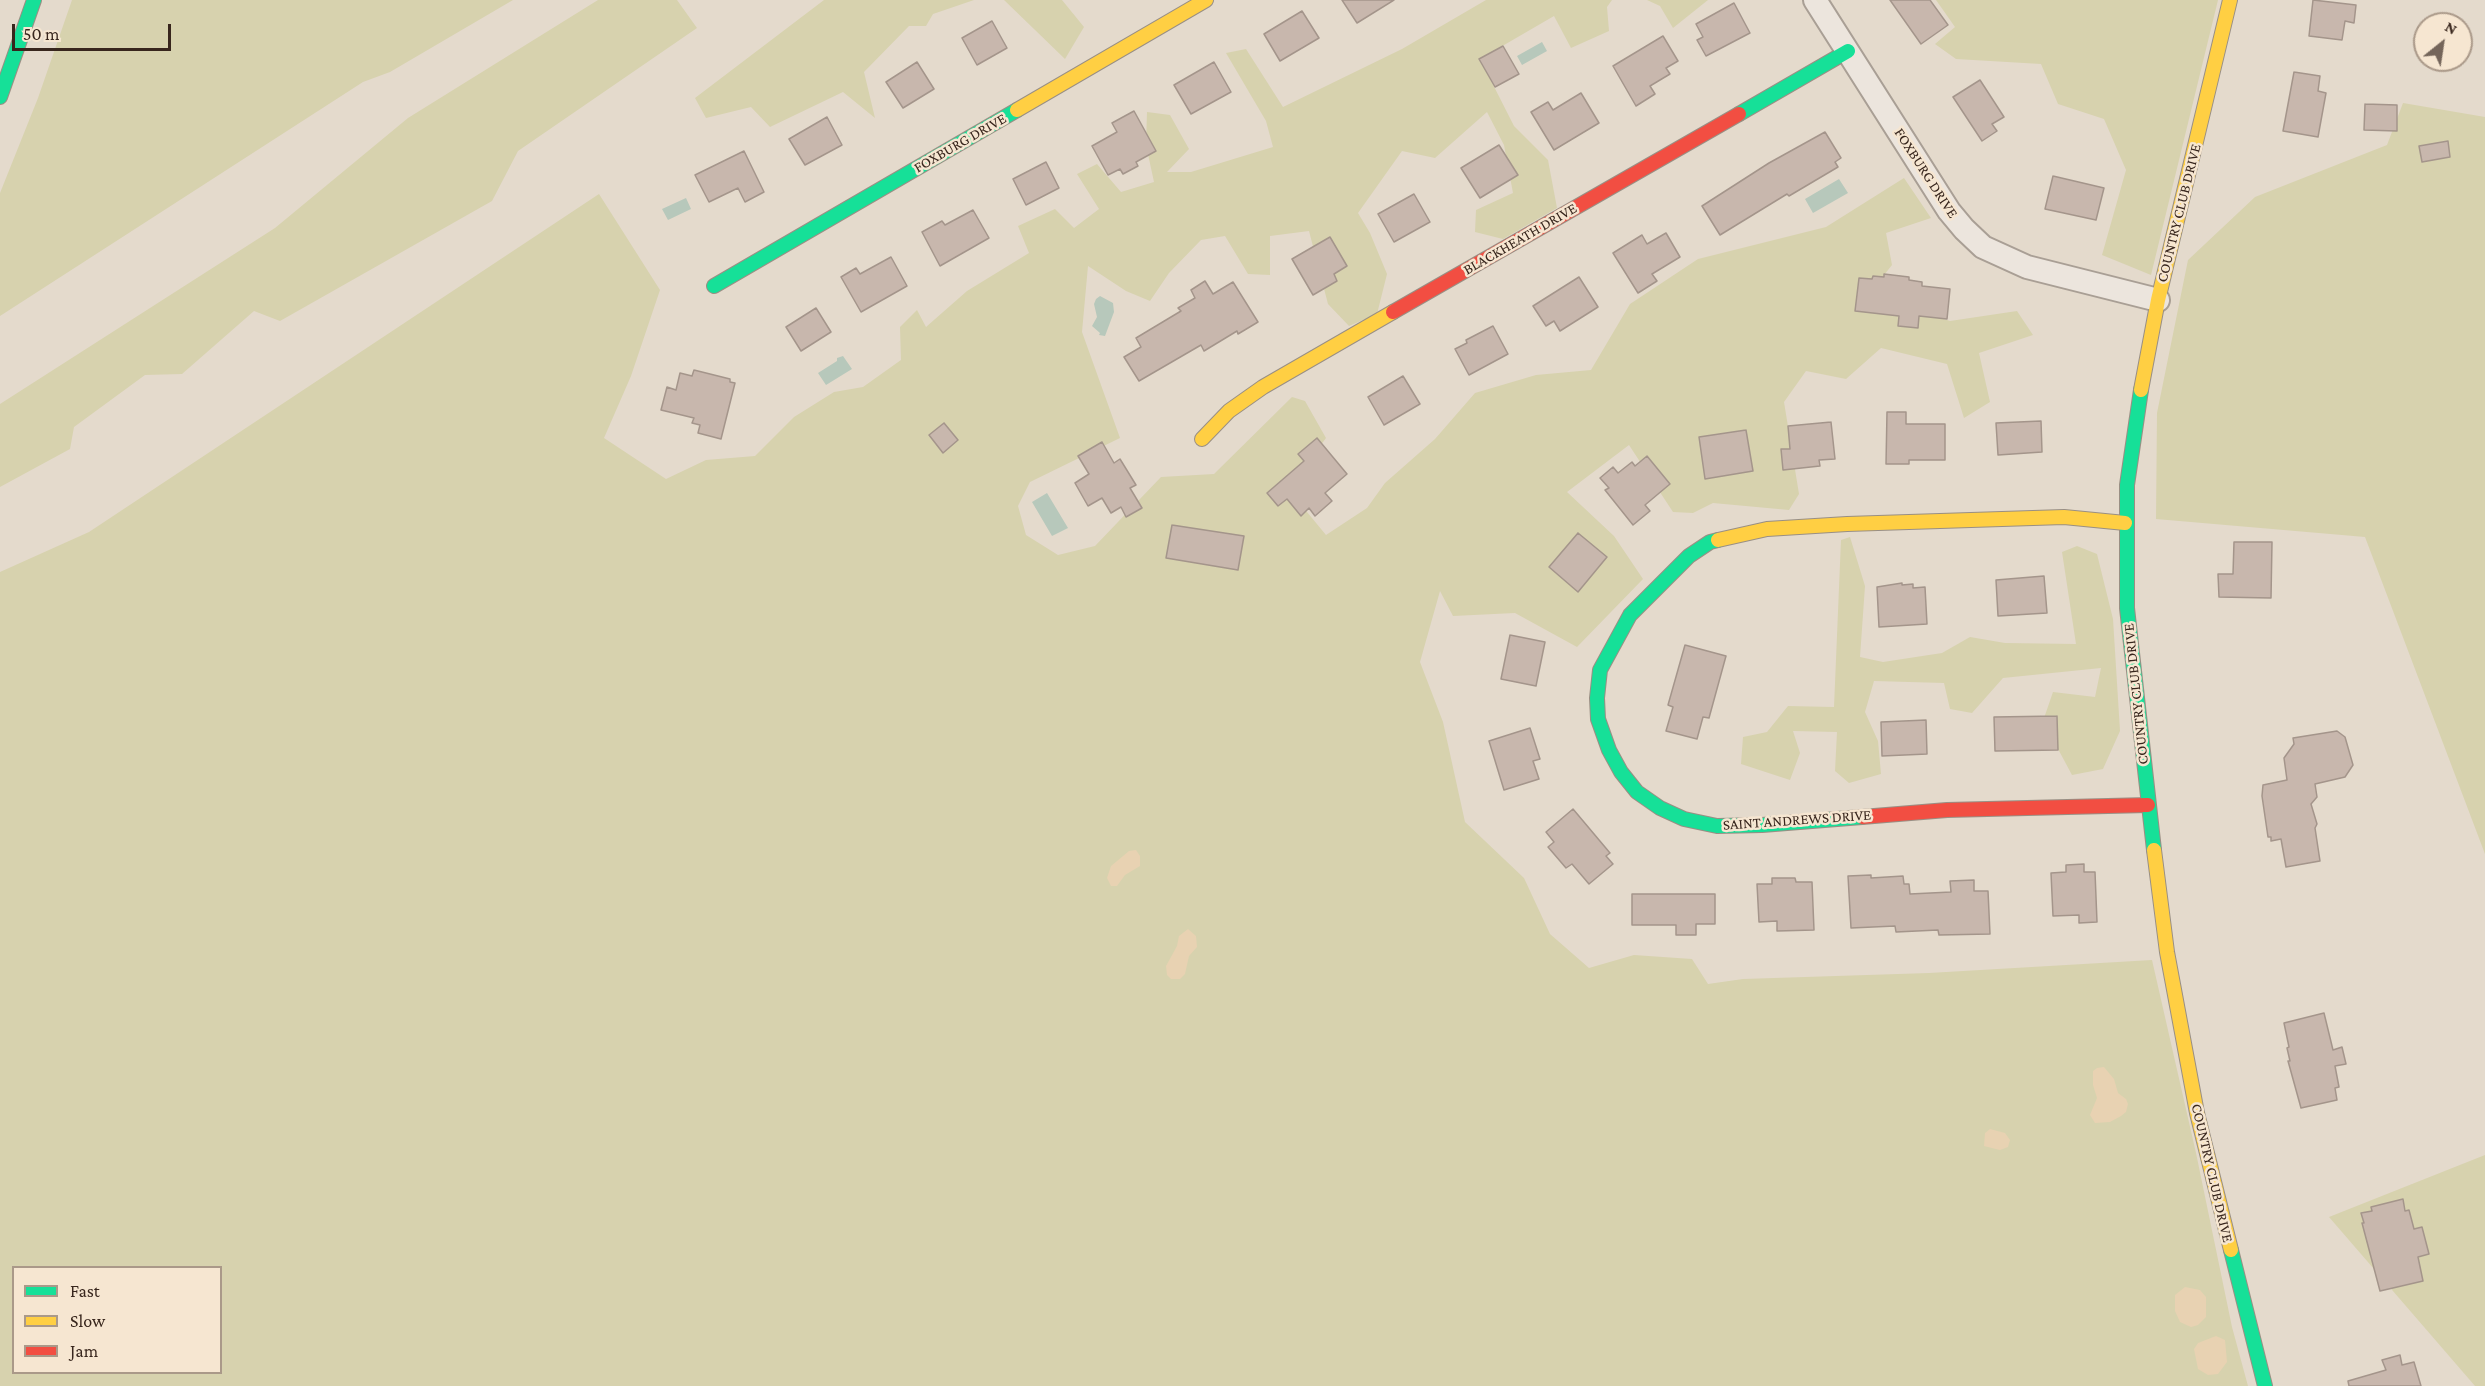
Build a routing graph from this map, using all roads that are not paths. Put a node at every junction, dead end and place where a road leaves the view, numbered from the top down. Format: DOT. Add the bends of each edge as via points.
graph roads {
  1 [pos="34,0"];
  2 [pos="1206,0"];
  3 [pos="1815,0"];
  4 [pos="2230,0"];
  5 [pos="1848,51"];
  6 [pos="0,97"];
  7 [pos="714,286"];
  8 [pos="2158,300"];
  9 [pos="1202,439"];
  10 [pos="2126,524"];
  11 [pos="2148,805"];
  12 [pos="2265,1386"];
  1 -- 6 [label="main road"];
  2 -- 7 [label="main road, FOXBURG DRIVE"];
  3 -- 5 [label="street, FOXBURG DRIVE"];
  4 -- 8 [label="main road, COUNTRY CLUB DRIVE"];
  5 -- 8 [label="street, FOXBURG DRIVE" via="1949,211 1983,247 2027,267"];
  5 -- 9 [label="main road, BLACKHEATH DRIVE" via="1263,387 1229,411"];
  8 -- 10 [label="main road, COUNTRY CLUB DRIVE" via="2136,414"];
  10 -- 11 [label="main road, COUNTRY CLUB DRIVE" via="2127,608"];
  10 -- 11 [label="main road, SAINT ANDREWS DRIVE" via="2064,517 1847,524 1767,529 1710,542 1689,556 1630,615 1600,670 1598,719 1609,750 1637,792 1684,819 1717,826 1947,810"];
  11 -- 12 [label="main road, COUNTRY CLUB DRIVE" via="2167,952 2197,1113"];
}
